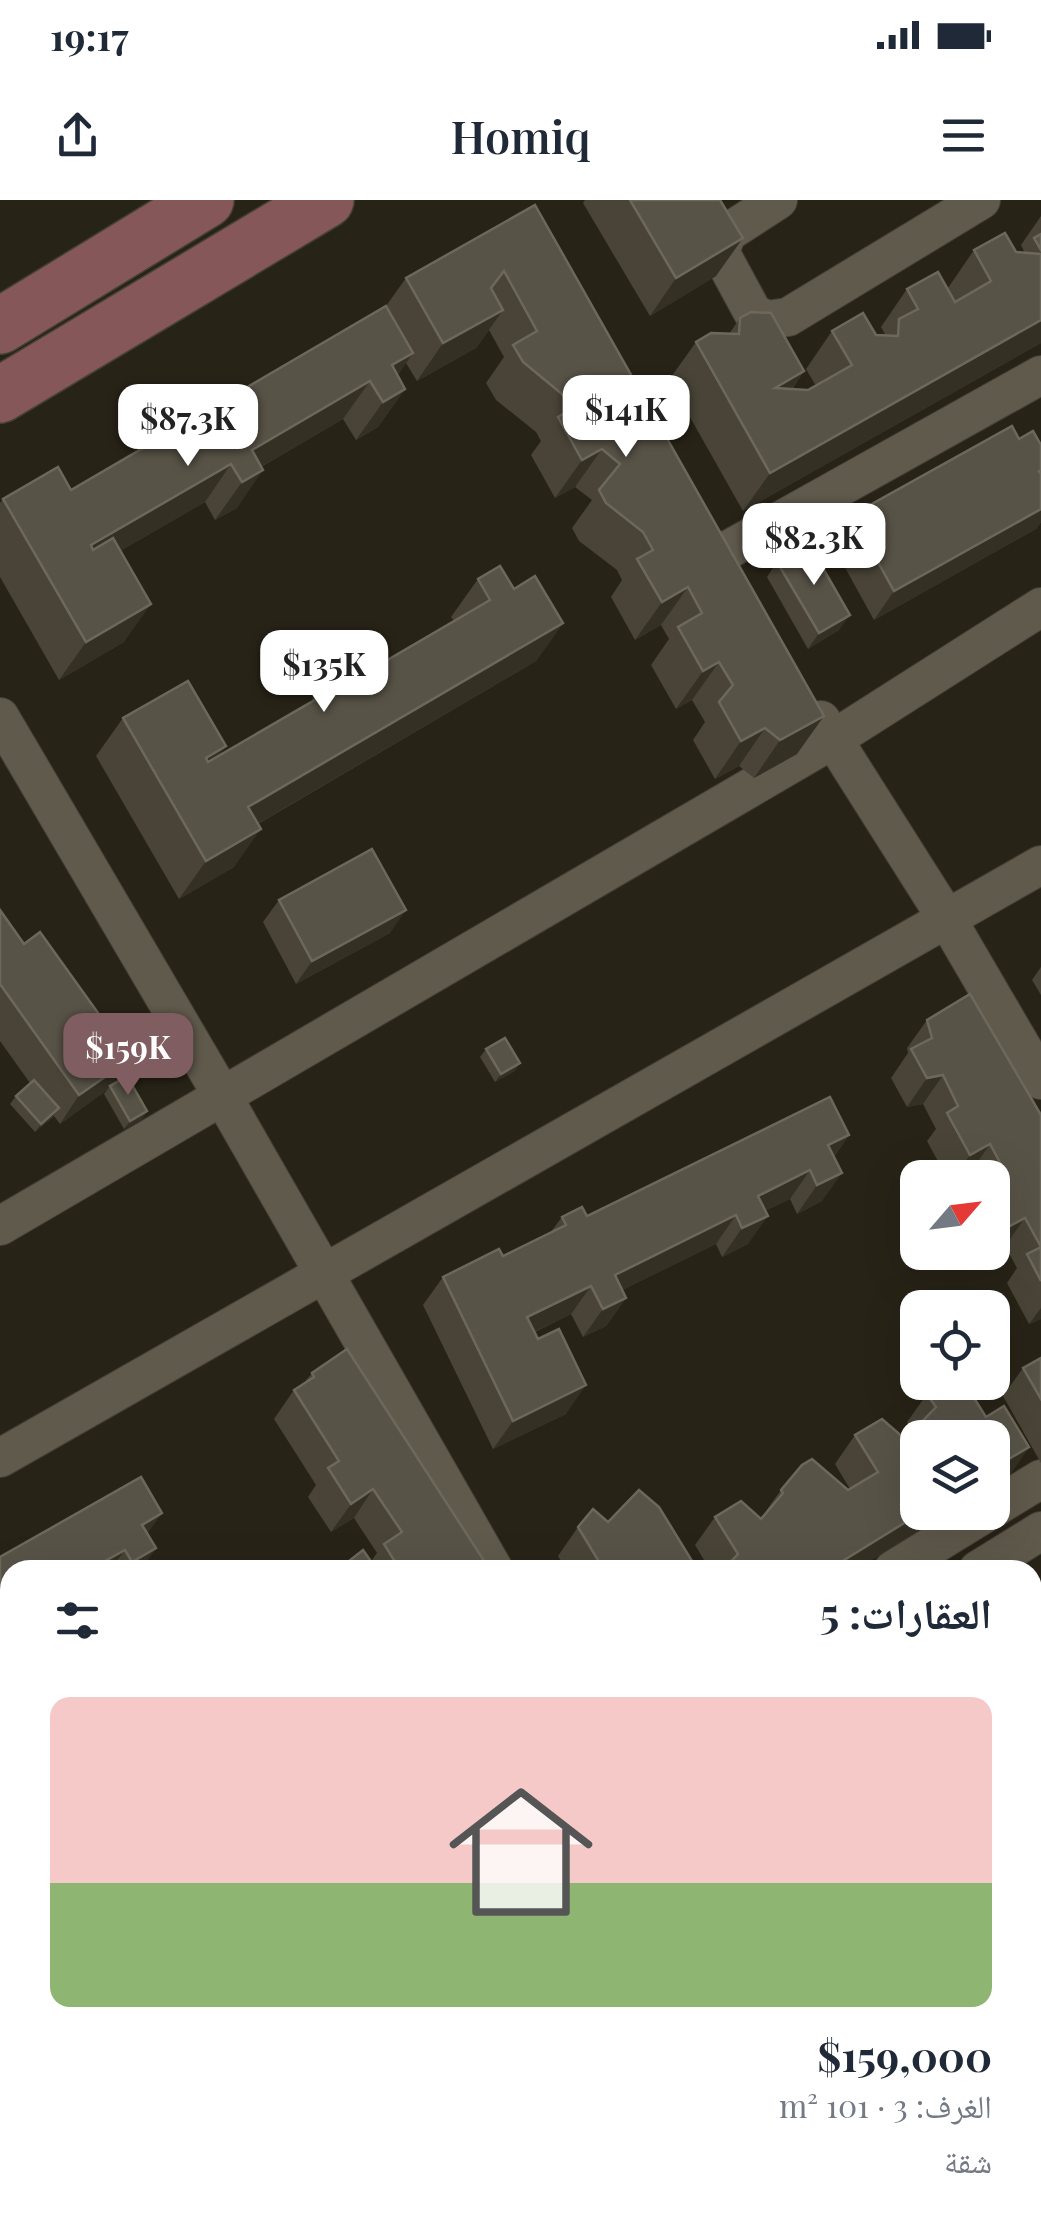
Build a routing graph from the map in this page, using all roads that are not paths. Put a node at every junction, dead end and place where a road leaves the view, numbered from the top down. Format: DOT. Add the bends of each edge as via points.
graph roads {
  1 [pos="206,200"];
  2 [pos="326,200"];
  3 [pos="778,200"];
  4 [pos="981,200"];
  5 [pos="0,326"];
  6 [pos="1041,374"];
  7 [pos="0,395"];
  8 [pos="707,517"];
  9 [pos="726,551"];
  10 [pos="745,585"];
  11 [pos="1041,607"];
  12 [pos="803,688"];
  13 [pos="0,717"];
  14 [pos="832,740"];
  15 [pos="1041,865"];
  16 [pos="947,918"];
  17 [pos="1041,1080"];
  18 [pos="223,1097"];
  19 [pos="0,1226"];
  20 [pos="323,1272"];
  21 [pos="0,1458"];
  22 [pos="1041,1479"];
  23 [pos="1010,1498"];
  24 [pos="959,1530"];
  25 [pos="1041,1531"];
  26 [pos="488,1560"];
  27 [pos="909,1560"];
  28 [pos="994,1560"];
  1 -- 5 [label="main road"];
  2 -- 7 [label="main road"];
  3 -- 4 [label="street" via="726,234 720,252 753,313 767,320 788,318"];
  6 -- 9 [label="street"];
  8 -- 9 [label="street"];
  9 -- 10 [label="street"];
  11 -- 14 [label="street"];
  12 -- 14 [label="street"];
  13 -- 18 [label="street"];
  14 -- 16 [label="street"];
  14 -- 18 [label="street"];
  15 -- 16 [label="street"];
  16 -- 17 [label="street"];
  16 -- 20 [label="street"];
  18 -- 19 [label="street"];
  18 -- 20 [label="street"];
  20 -- 21 [label="street"];
  20 -- 26 [label="street"];
  22 -- 23 [label="street"];
  24 -- 27 [label="street"];
  25 -- 28 [label="street"];
}
